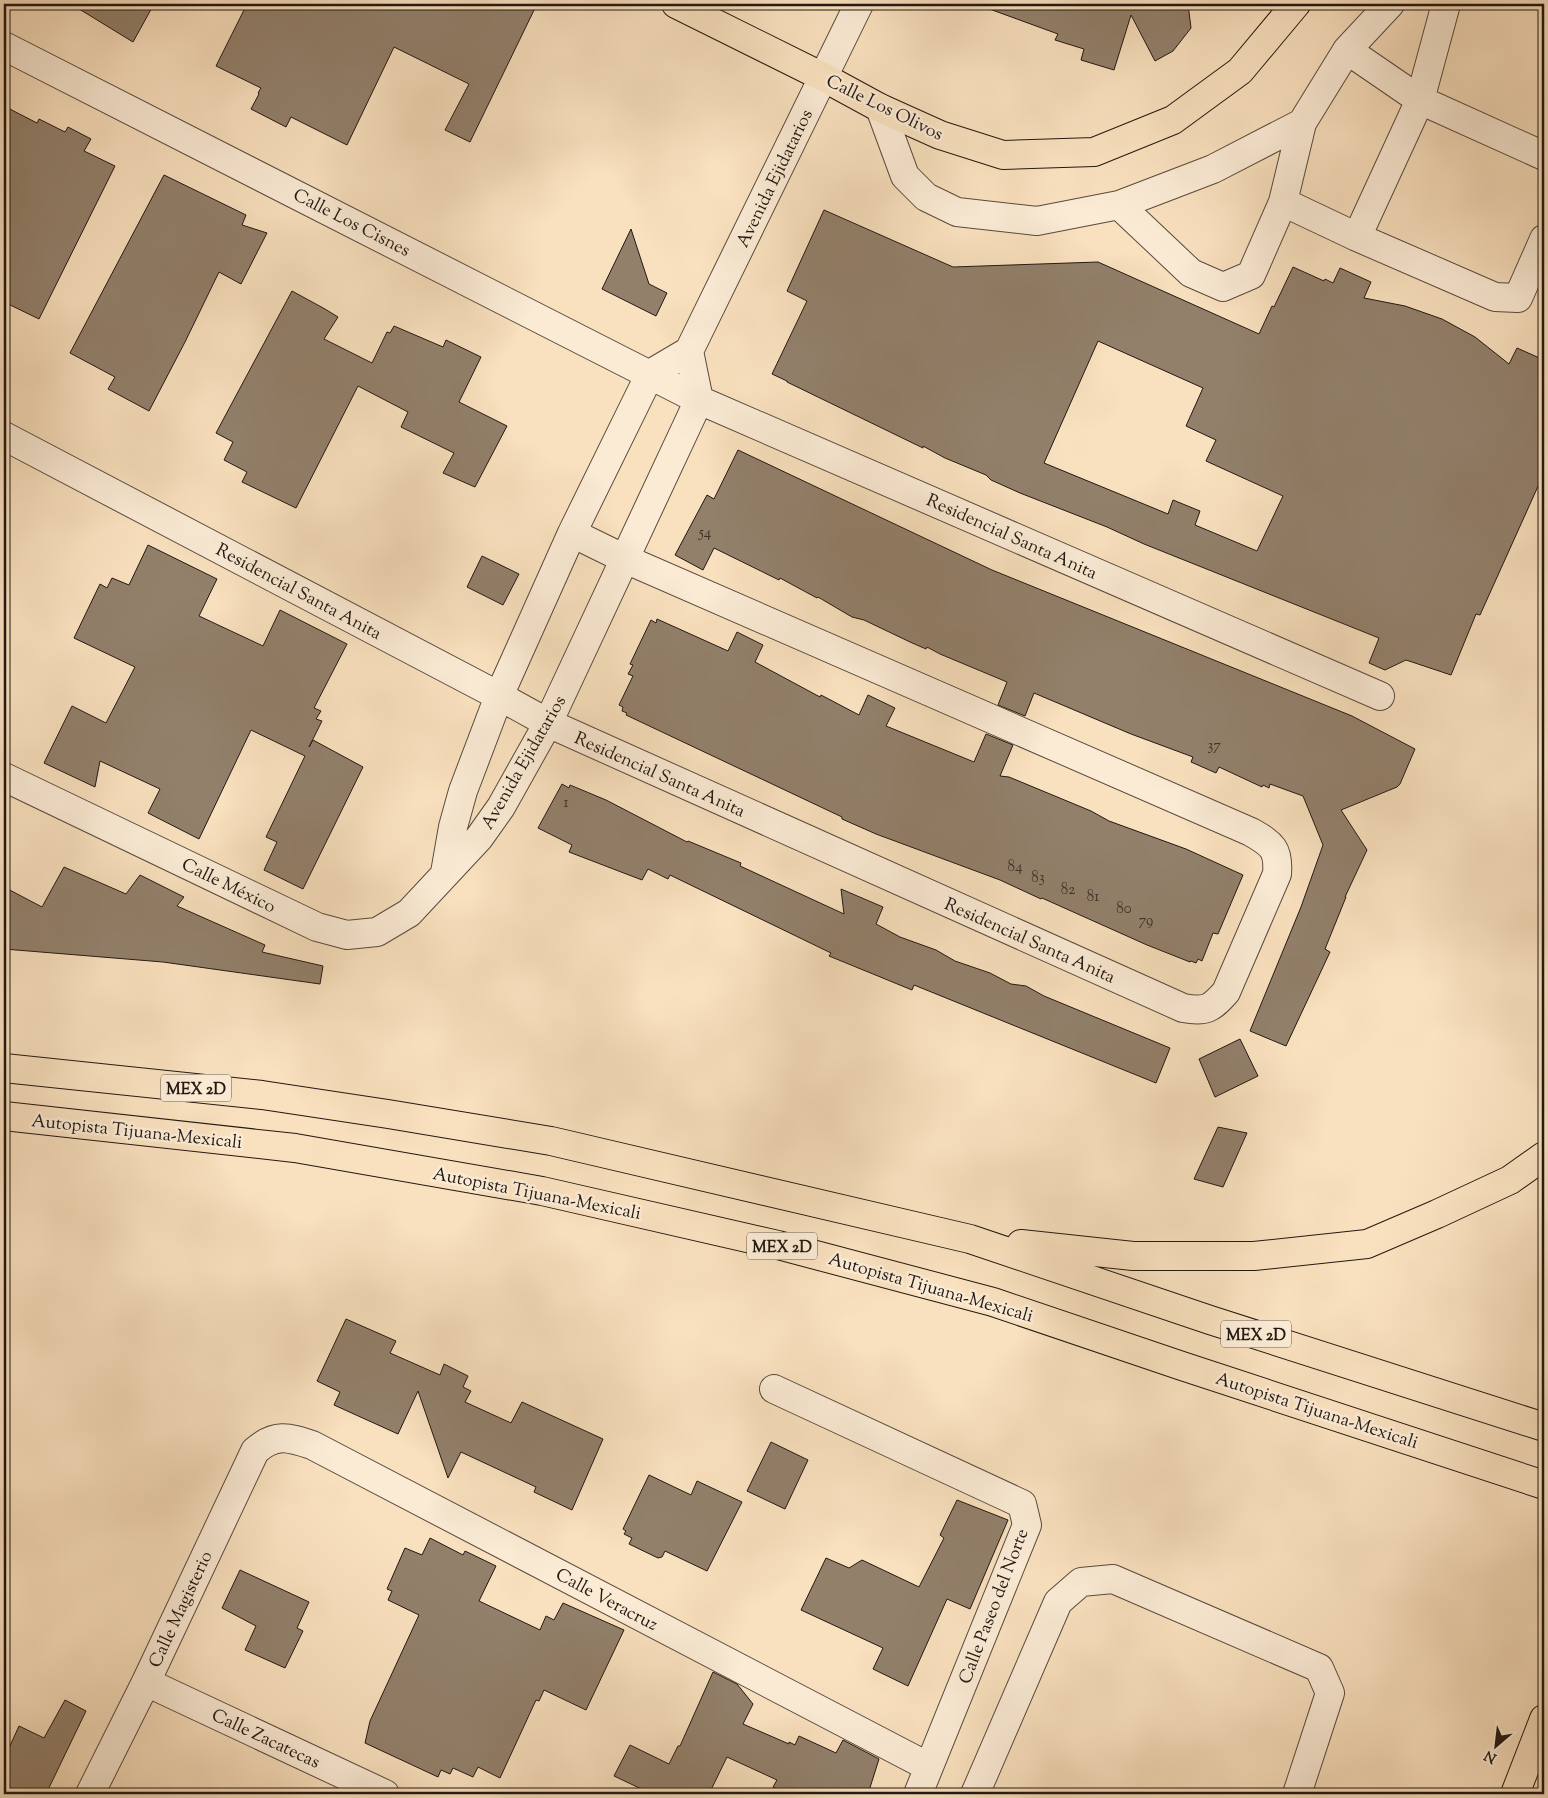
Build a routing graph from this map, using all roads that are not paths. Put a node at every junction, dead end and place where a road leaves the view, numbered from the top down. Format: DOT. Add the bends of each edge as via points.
graph roads {
  1 [pos="676,4"];
  2 [pos="859,4"];
  3 [pos="1296,4"];
  4 [pos="1390,4"];
  5 [pos="1446,4"];
  6 [pos="4,46"];
  7 [pos="1347,50"];
  8 [pos="823,77"];
  9 [pos="1420,100"];
  10 [pos="880,108"];
  11 [pos="1302,123"];
  12 [pos="1544,156"];
  13 [pos="1283,202"];
  14 [pos="1119,205"];
  15 [pos="1357,237"];
  16 [pos="1544,239"];
  17 [pos="689,351"];
  18 [pos="650,374"];
  19 [pos="699,400"];
  20 [pos="4,436"];
  21 [pos="572,533"];
  22 [pos="625,559"];
  23 [pos="499,696"];
  24 [pos="1380,696"];
  25 [pos="548,723"];
  26 [pos="4,777"];
  27 [pos="445,873"];
  28 [pos="4,1068"];
  29 [pos="4,1116"];
  30 [pos="1544,1156"];
  31 [pos="970,1239"];
  32 [pos="774,1389"];
  33 [pos="1544,1427"];
  34 [pos="282,1438"];
  35 [pos="1540,1483"];
  36 [pos="146,1682"];
  37 [pos="1544,1719"];
  38 [pos="929,1768"];
  39 [pos="90,1794"];
  40 [pos="386,1794"];
  41 [pos="918,1794"];
  42 [pos="975,1794"];
  43 [pos="1297,1794"];
  44 [pos="1515,1794"];
  1 -- 8 [label="main road, Calle Los Olivos"];
  2 -- 8 [label="street, Avenida Ejidatarios"];
  3 -- 10 [label="main road, Calle Los Olivos" via="1240,71 1172,120 1094,152 1003,154 940,135"];
  4 -- 7 [label="street"];
  5 -- 9 [label="street"];
  6 -- 18 [label="street, Calle Los Cisnes"];
  7 -- 9 [label="street"];
  7 -- 11 [label="street"];
  8 -- 10 [label="main road, Calle Los Olivos"];
  8 -- 17 [label="street, Avenida Ejidatarios"];
  9 -- 12 [label="street"];
  9 -- 15 [label="street"];
  10 -- 14 [label="street" via="906,176 926,197 957,212 1037,221"];
  11 -- 13 [label="street"];
  11 -- 14 [label="street" via="1213,169"];
  13 -- 14 [label="street" via="1251,275 1223,287 1191,272"];
  13 -- 15 [label="street"];
  15 -- 16 [label="street" via="1495,297 1518,298"];
  17 -- 18 [label="street"];
  17 -- 19 [label="street"];
  18 -- 19 [label="street, Calle Los Cisnes"];
  18 -- 21 [label="street, Avenida Ejidatarios"];
  19 -- 22 [label="street, Avenida Ejidatarios"];
  19 -- 24 [label="street, Residencial Santa Anita"];
  20 -- 23 [label="street, Residencial Santa Anita"];
  21 -- 22 [label="street, Residencial Santa Anita"];
  21 -- 23 [label="street, Avenida Ejidatarios"];
  22 -- 25 [label="street, Avenida Ejidatarios"];
  22 -- 25 [label="street, Residencial Santa Anita" via="1269,842 1278,859 1277,874 1226,992 1215,1004 1199,1011 1183,1008"];
  23 -- 25 [label="street, Residencial Santa Anita"];
  23 -- 27 [label="street, Avenida Ejidatarios" via="463,790 452,827"];
  25 -- 27 [label="street, Avenida Ejidatarios" via="501,807 479,838"];
  26 -- 27 [label="street, Calle México" via="317,927 347,936 377,932 409,913"];
  28 -- 31 [label="main road, MEX 2D" via="262,1095 551,1141"];
  29 -- 35 [label="main road, Autopista Tijuana-Mexicali / MEX 2D" via="295,1148 542,1191 778,1245 994,1302"];
  30 -- 31 [label="main road" via="1510,1180 1367,1244 1254,1256 1133,1256"];
  31 -- 33 [label="main road, MEX 2D"];
  32 -- 38 [label="street, Calle Paseo del Norte" via="1022,1504 1027,1524"];
  34 -- 36 [label="street, Calle Magisterio" via="266,1441 255,1451"];
  34 -- 38 [label="street, Calle Veracruz" via="312,1445"];
  36 -- 39 [label="street, Calle Magisterio"];
  36 -- 40 [label="street, Calle Zacatecas"];
  37 -- 44 [label="main road"];
  38 -- 41 [label="street, Calle Paseo del Norte"];
  42 -- 43 [label="street" via="1058,1602 1081,1582 1113,1579 1319,1668 1330,1693"];
}
